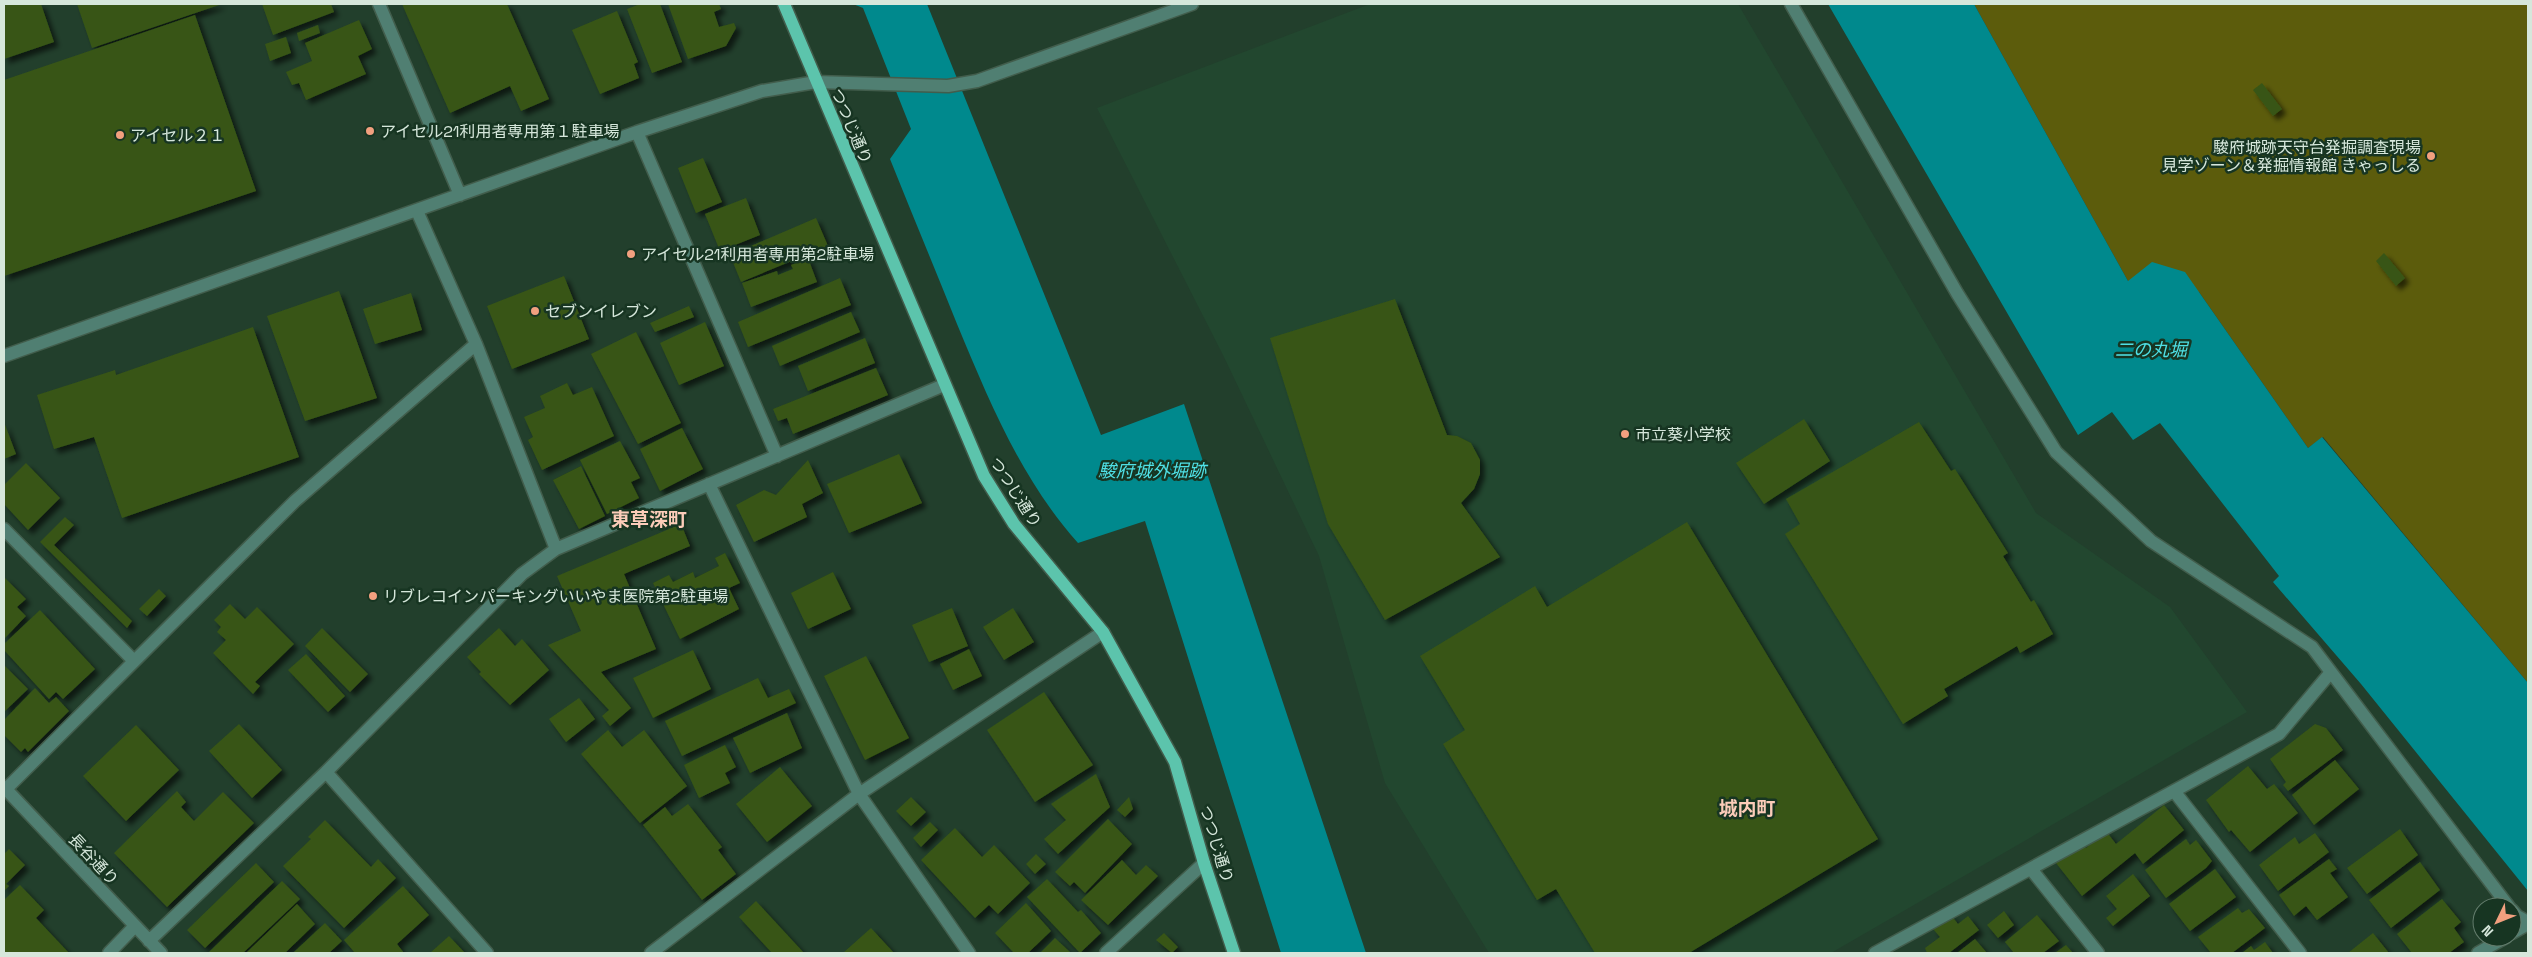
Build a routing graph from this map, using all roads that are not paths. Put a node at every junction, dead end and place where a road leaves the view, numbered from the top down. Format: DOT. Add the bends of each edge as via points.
graph roads {
  1 [pos="379,4"];
  2 [pos="784,4"];
  3 [pos="1192,4"];
  4 [pos="1791,4"];
  5 [pos="816,82"];
  6 [pos="637,132"];
  7 [pos="460,195"];
  8 [pos="417,211"];
  9 [pos="476,344"];
  10 [pos="4,356"];
  11 [pos="944,386"];
  12 [pos="777,456"];
  13 [pos="709,484"];
  14 [pos="4,529"];
  15 [pos="556,550"];
  16 [pos="1103,632"];
  17 [pos="134,661"];
  18 [pos="2330,672"];
  19 [pos="326,772"];
  20 [pos="4,789"];
  21 [pos="2174,791"];
  22 [pos="859,794"];
  23 [pos="1204,863"];
  24 [pos="2031,869"];
  25 [pos="2502,897"];
  26 [pos="135,926"];
  27 [pos="149,941"];
  28 [pos="1879,952"];
  29 [pos="109,953"];
  30 [pos="161,953"];
  31 [pos="487,953"];
  32 [pos="651,953"];
  33 [pos="969,953"];
  34 [pos="1106,953"];
  35 [pos="1234,953"];
  36 [pos="2098,953"];
  37 [pos="2300,953"];
  1 -- 7 [label="street"];
  2 -- 5 [label="main road, つつじ通り"];
  3 -- 5 [label="street" via="977,80 948,86"];
  4 -- 18 [label="street" via="1957,293 2056,452 2151,540 2312,647"];
  5 -- 6 [label="street" via="762,92"];
  5 -- 11 [label="main road, つつじ通り"];
  6 -- 7 [label="street"];
  6 -- 12 [label="street"];
  7 -- 8 [label="street"];
  8 -- 9 [label="street"];
  8 -- 10 [label="street"];
  9 -- 15 [label="street"];
  9 -- 17 [label="street" via="295,501"];
  11 -- 12 [label="street"];
  11 -- 16 [label="main road, つつじ通り" via="984,476 1014,524"];
  12 -- 13 [label="street"];
  13 -- 15 [label="street"];
  13 -- 22 [label="street"];
  14 -- 17 [label="street"];
  15 -- 19 [label="street" via="522,574"];
  16 -- 22 [label="street"];
  16 -- 23 [label="main road, つつじ通り" via="1175,762"];
  17 -- 20 [label="street"];
  18 -- 21 [label="street" via="2278,734"];
  18 -- 25 [label="street"];
  19 -- 27 [label="street"];
  19 -- 31 [label="street"];
  20 -- 26 [label="street, 長谷通り"];
  21 -- 24 [label="street"];
  21 -- 37 [label="street"];
  22 -- 32 [label="street"];
  22 -- 33 [label="street"];
  23 -- 34 [label="street"];
  23 -- 35 [label="main road, つつじ通り"];
  24 -- 28 [label="street"];
  24 -- 36 [label="street"];
  26 -- 27 [label="street, 長谷通り"];
  26 -- 29 [label="street"];
  27 -- 30 [label="street, 長谷通り"];
}
